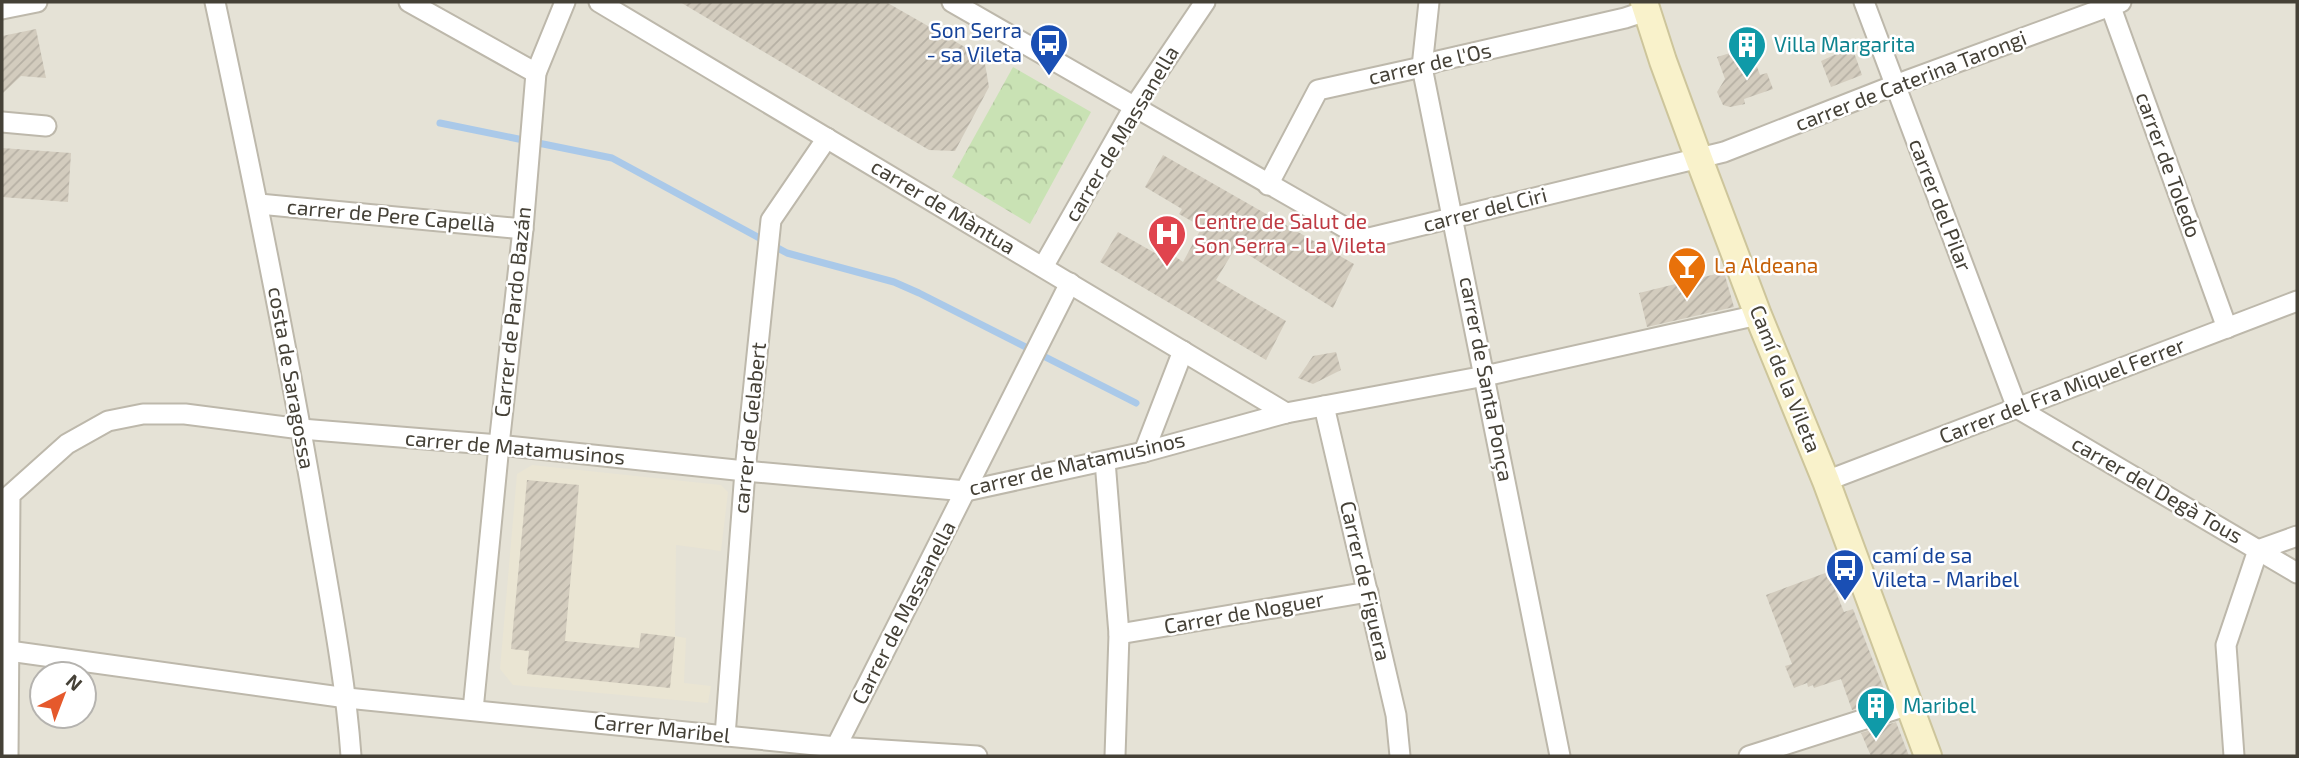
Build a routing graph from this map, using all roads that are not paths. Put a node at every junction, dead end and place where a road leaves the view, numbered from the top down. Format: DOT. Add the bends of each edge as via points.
graph roads {
  1 [pos="37,2"];
  2 [pos="215,2"];
  3 [pos="409,2"];
  4 [pos="565,2"];
  5 [pos="599,2"];
  6 [pos="952,2"];
  7 [pos="1205,2"];
  8 [pos="1429,2"];
  9 [pos="1864,2"];
  10 [pos="2114,3"];
  11 [pos="1645,6"];
  12 [pos="2,9"];
  13 [pos="1422,67"];
  14 [pos="537,73"];
  15 [pos="1895,85"];
  16 [pos="1134,107"];
  17 [pos="2,122"];
  18 [pos="46,126"];
  19 [pos="827,138"];
  20 [pos="1699,159"];
  21 [pos="1268,185"];
  22 [pos="259,204"];
  23 [pos="1454,217"];
  24 [pos="523,229"];
  25 [pos="1043,267"];
  26 [pos="1070,283"];
  27 [pos="2297,301"];
  28 [pos="1758,315"];
  29 [pos="2227,328"];
  30 [pos="1183,351"];
  31 [pos="1485,376"];
  32 [pos="1324,406"];
  33 [pos="2017,408"];
  34 [pos="1286,413"];
  35 [pos="301,429"];
  36 [pos="499,445"];
  37 [pos="1144,452"];
  38 [pos="1105,461"];
  39 [pos="745,471"];
  40 [pos="1826,481"];
  41 [pos="6,489"];
  42 [pos="966,491"];
  43 [pos="2297,536"];
  44 [pos="2258,550"];
  45 [pos="2297,573"];
  46 [pos="1368,592"];
  47 [pos="1119,634"];
  48 [pos="5,650"];
  49 [pos="347,698"];
  50 [pos="1909,705"];
  51 [pos="473,710"];
  52 [pos="725,736"];
  53 [pos="837,752"];
  54 [pos="8,756"];
  55 [pos="351,756"];
  56 [pos="977,756"];
  57 [pos="1115,756"];
  58 [pos="1400,756"];
  59 [pos="1560,756"];
  60 [pos="1749,756"];
  61 [pos="1928,756"];
  62 [pos="2234,756"];
  1 -- 12 [label="street"];
  2 -- 22 [label="street, costa de Saragossa"];
  3 -- 14 [label="street"];
  4 -- 14 [label="street, Carrer de Pardo Bazán"];
  5 -- 19 [label="street, carrer de Màntua"];
  6 -- 16 [label="street, carrer del Ciri"];
  7 -- 16 [label="street, carrer de Massanella"];
  8 -- 13 [label="street, carrer de Santa Ponça"];
  9 -- 15 [label="street, carrer del Pilar"];
  10 -- 15 [label="street, carrer de Caterina Tarongi"];
  10 -- 29 [label="street, carrer de Toledo"];
  11 -- 13 [label="street, carrer de l'Os" via="1625,18"];
  11 -- 20 [label="street, Camí de la Vileta"];
  13 -- 21 [label="street, carrer de l'Os" via="1318,90"];
  13 -- 23 [label="street, carrer de Santa Ponça"];
  14 -- 24 [label="street, Carrer de Pardo Bazán"];
  15 -- 20 [label="street, carrer de Caterina Tarongi"];
  15 -- 33 [label="street, carrer del Pilar"];
  16 -- 21 [label="street, carrer del Ciri"];
  16 -- 25 [label="street, carrer de Massanella"];
  17 -- 18 [label="street"];
  19 -- 25 [label="street, carrer de Màntua"];
  19 -- 39 [label="street, carrer de Gelabert" via="771,220"];
  20 -- 23 [label="street, carrer del Ciri"];
  20 -- 28 [label="street, Camí de la Vileta"];
  21 -- 23 [label="street, carrer del Ciri" via="1365,239"];
  22 -- 24 [label="street, carrer de Pere Capellà"];
  22 -- 35 [label="street, costa de Saragossa"];
  23 -- 31 [label="street, carrer de Santa Ponça"];
  24 -- 36 [label="street, Carrer de Pardo Bazán"];
  25 -- 26 [label="street, carrer de Màntua"];
  26 -- 30 [label="street, carrer de Màntua"];
  26 -- 42 [label="street, Carrer de Massanella"];
  27 -- 29 [label="street, Carrer del Fra Miquel Ferrer"];
  28 -- 31 [label="street, carrer de Matamusinos"];
  28 -- 40 [label="street, Camí de la Vileta"];
  29 -- 33 [label="street, Carrer del Fra Miquel Ferrer"];
  30 -- 34 [label="street, carrer de Màntua"];
  30 -- 37 [label="street"];
  31 -- 32 [label="street, carrer de Matamusinos"];
  31 -- 59 [label="street, carrer de Santa Ponça"];
  32 -- 34 [label="street, carrer de Matamusinos"];
  32 -- 46 [label="street, Carrer de Figuera"];
  33 -- 40 [label="street, Carrer del Fra Miquel Ferrer"];
  33 -- 44 [label="street, carrer del Degà Tous"];
  34 -- 37 [label="street, carrer de Matamusinos"];
  35 -- 36 [label="street, carrer de Matamusinos"];
  35 -- 41 [label="street, carrer de Matamusinos" via="185,414 143,414 108,421 67,444"];
  35 -- 49 [label="street, costa de Saragossa"];
  36 -- 39 [label="street, carrer de Matamusinos"];
  36 -- 51 [label="street, Carrer de Pardo Bazán"];
  37 -- 38 [label="street, carrer de Matamusinos"];
  38 -- 42 [label="street, carrer de Matamusinos"];
  38 -- 47 [label="street"];
  39 -- 42 [label="street, carrer de Matamusinos"];
  39 -- 52 [label="street, carrer de Gelabert"];
  40 -- 50 [label="street, Camí de la Vileta"];
  41 -- 48 [label="street"];
  42 -- 53 [label="street, Carrer de Massanella"];
  43 -- 44 [label="street"];
  44 -- 45 [label="street, carrer del Degà Tous"];
  44 -- 62 [label="street" via="2226,645"];
  46 -- 47 [label="street, Carrer de Noguer"];
  46 -- 58 [label="street, Carrer de Figuera" via="1396,715"];
  47 -- 57 [label="street"];
  48 -- 49 [label="street, Carrer Maribel"];
  48 -- 54 [label="street"];
  49 -- 51 [label="street, Carrer Maribel"];
  49 -- 55 [label="street, costa de Saragossa"];
  50 -- 60 [label="street"];
  50 -- 61 [label="street, Camí de la Vileta"];
  51 -- 52 [label="street, Carrer Maribel"];
  52 -- 53 [label="street, Carrer Maribel"];
  53 -- 56 [label="street, Carrer Maribel"];
}
